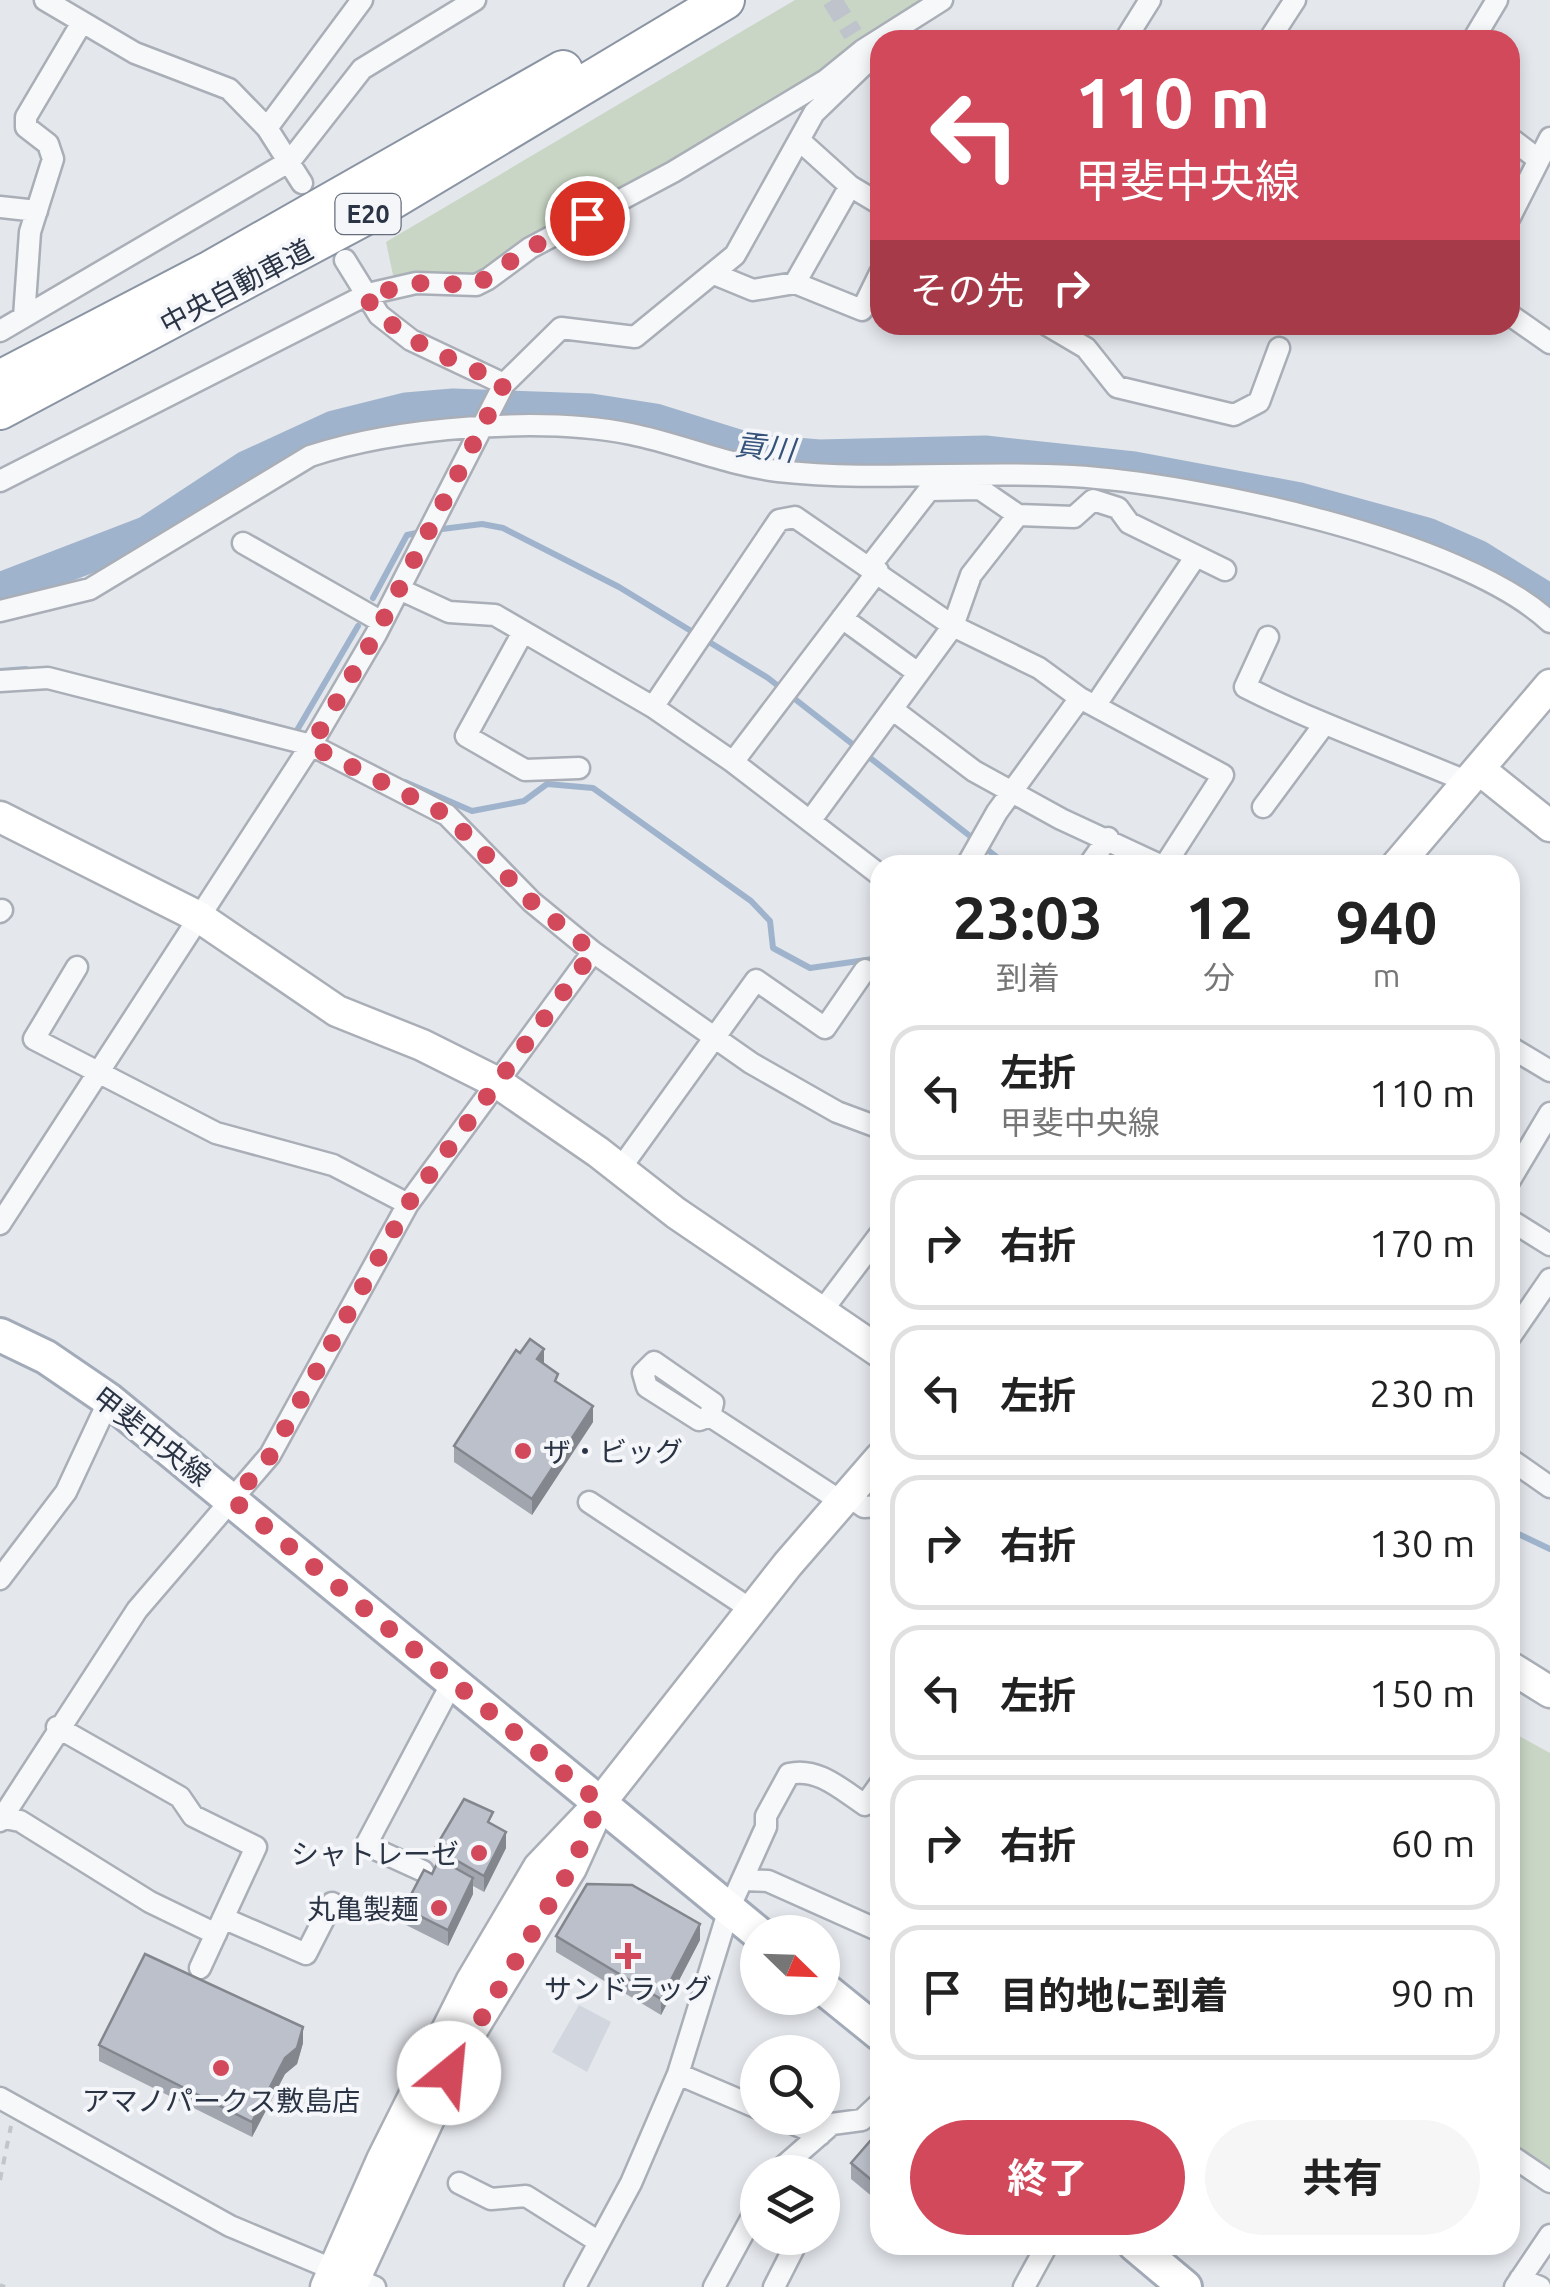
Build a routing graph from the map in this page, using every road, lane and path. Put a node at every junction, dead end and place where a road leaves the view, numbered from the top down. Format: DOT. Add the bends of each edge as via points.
graph roads {
  1 [pos="45,0"];
  2 [pos="475,0"];
  3 [pos="679,0"];
  4 [pos="725,0"];
  5 [pos="942,0"];
  6 [pos="1150,0"];
  7 [pos="1295,0"];
  8 [pos="1497,0"];
  9 [pos="356,2"];
  10 [pos="81,24"];
  11 [pos="898,30"];
  12 [pos="1132,30"];
  13 [pos="1276,30"];
  14 [pos="1480,30"];
  15 [pos="867,51"];
  16 [pos="267,128"];
  17 [pos="1550,138"];
  18 [pos="799,140"];
  19 [pos="1520,146"];
  20 [pos="1539,160"];
  21 [pos="290,161"];
  22 [pos="302,183"];
  23 [pos="850,186"];
  24 [pos="1520,197"];
  25 [pos="870,198"];
  26 [pos="0,207"];
  27 [pos="36,211"];
  28 [pos="345,260"];
  29 [pos="714,274"];
  30 [pos="795,282"];
  31 [pos="870,294"];
  32 [pos="365,296"];
  33 [pos="24,317"];
  34 [pos="1520,322"];
  35 [pos="0,331"];
  36 [pos="1064,335"];
  37 [pos="1550,344"];
  38 [pos="1279,348"];
  39 [pos="0,380"];
  40 [pos="504,384"];
  41 [pos="0,410"];
  42 [pos="483,429"];
  43 [pos="0,481"];
  44 [pos="1018,515"];
  45 [pos="243,544"];
  46 [pos="1196,556"];
  47 [pos="874,568"];
  48 [pos="1224,570"];
  49 [pos="399,589"];
  50 [pos="0,610"];
  51 [pos="842,618"];
  52 [pos="382,622"];
  53 [pos="1550,622"];
  54 [pos="953,626"];
  55 [pos="524,632"];
  56 [pos="1268,636"];
  57 [pos="918,673"];
  58 [pos="0,681"];
  59 [pos="1550,685"];
  60 [pos="1088,702"];
  61 [pos="653,708"];
  62 [pos="892,709"];
  63 [pos="1323,726"];
  64 [pos="314,739"];
  65 [pos="733,762"];
  66 [pos="579,768"];
  67 [pos="1473,775"];
  68 [pos="1012,792"];
  69 [pos="1263,808"];
  70 [pos="0,817"];
  71 [pos="810,821"];
  72 [pos="1550,826"];
  73 [pos="1108,838"];
  74 [pos="973,855"];
  75 [pos="1096,855"];
  76 [pos="1142,855"];
  77 [pos="1169,855"];
  78 [pos="1405,855"];
  79 [pos="870,867"];
  80 [pos="200,917"];
  81 [pos="593,952"];
  82 [pos="77,967"];
  83 [pos="865,970"];
  84 [pos="714,1036"];
  85 [pos="1520,1054"];
  86 [pos="1550,1071"];
  87 [pos="101,1076"];
  88 [pos="498,1083"];
  89 [pos="870,1124"];
  90 [pos="1546,1128"];
  91 [pos="1520,1166"];
  92 [pos="620,1169"];
  93 [pos="408,1204"];
  94 [pos="0,1224"];
  95 [pos="1520,1226"];
  96 [pos="1550,1245"];
  97 [pos="870,1247"];
  98 [pos="1550,1279"];
  99 [pos="822,1311"];
  100 [pos="1520,1322"];
  101 [pos="0,1335"];
  102 [pos="870,1345"];
  103 [pos="109,1400"];
  104 [pos="710,1416"];
  105 [pos="1520,1465"];
  106 [pos="870,1469"];
  107 [pos="1550,1487"];
  108 [pos="845,1498"];
  109 [pos="233,1500"];
  110 [pos="589,1502"];
  111 [pos="870,1507"];
  112 [pos="0,1579"];
  113 [pos="752,1610"];
  114 [pos="454,1679"];
  115 [pos="1520,1679"];
  116 [pos="1550,1692"];
  117 [pos="57,1727"];
  118 [pos="870,1798"];
  119 [pos="600,1803"];
  120 [pos="1,1818"];
  121 [pos="423,1871"];
  122 [pos="736,1894"];
  123 [pos="332,1902"];
  124 [pos="748,1915"];
  125 [pos="220,1926"];
  126 [pos="870,1927"];
  127 [pos="200,1968"];
  128 [pos="840,2001"];
  129 [pos="870,2026"];
  130 [pos="678,2074"];
  131 [pos="740,2100"];
  132 [pos="8,2102"];
  133 [pos="870,2112"];
  134 [pos="840,2123"];
  135 [pos="820,2135"];
  136 [pos="797,2155"];
  137 [pos="1520,2162"];
  138 [pos="0,2180"];
  139 [pos="1550,2182"];
  140 [pos="459,2183"];
  141 [pos="1550,2235"];
  142 [pos="740,2239"];
  143 [pos="599,2242"];
  144 [pos="790,2255"];
  145 [pos="1042,2255"];
  146 [pos="1147,2255"];
  147 [pos="348,2282"];
  148 [pos="1525,2284"];
  149 [pos="575,2287"];
  150 [pos="714,2287"];
  151 [pos="774,2287"];
  152 [pos="1024,2287"];
  153 [pos="1186,2287"];
  1 -- 10 [label="street"];
  2 -- 21 [label="street" via="362,69"];
  3 -- 39 [label="highway, 中央自動車道 / E20" via="359,188"];
  4 -- 41 [label="highway, 中央自動車道 / E20" via="370,213"];
  5 -- 11 [label="street"];
  6 -- 12 [label="street"];
  7 -- 13 [label="street"];
  8 -- 14 [label="street"];
  9 -- 16 [label="street"];
  10 -- 16 [label="street" via="134,53 229,88"];
  10 -- 27 [label="street" via="26,117 53,159"];
  15 -- 18 [label="street"];
  15 -- 32 [label="street" via="476,285 416,283"];
  16 -- 21 [label="street"];
  17 -- 20 [label="street"];
  18 -- 23 [label="street"];
  18 -- 29 [label="street" via="735,255"];
  19 -- 20 [label="street"];
  20 -- 24 [label="street"];
  21 -- 22 [label="street"];
  21 -- 33 [label="street"];
  23 -- 25 [label="street"];
  23 -- 30 [label="street"];
  26 -- 27 [label="street"];
  27 -- 33 [label="street"];
  28 -- 32 [label="street"];
  29 -- 30 [label="street" via="753,290"];
  29 -- 40 [label="street" via="634,337 561,328"];
  30 -- 31 [label="street" via="862,310"];
  32 -- 40 [label="street" via="410,340"];
  32 -- 43 [label="street"];
  33 -- 35 [label="street"];
  34 -- 37 [label="street"];
  36 -- 38 [label="street" via="1086,348 1117,387 1234,415 1259,402"];
  40 -- 42 [label="street"];
  42 -- 49 [label="street"];
  42 -- 50 [label="street" via="349,443 310,456 90,589"];
  42 -- 53 [label="street" via="600,429 776,470 1071,476 1161,486 1390,541 1460,568"];
  44 -- 46 [label="street" via="1074,517 1094,500"];
  44 -- 47 [label="street" via="980,490 929,490"];
  44 -- 54 [label="street" via="971,575"];
  45 -- 52 [label="street"];
  46 -- 48 [label="street"];
  46 -- 60 [label="street"];
  47 -- 51 [label="street"];
  47 -- 54 [label="street"];
  47 -- 61 [label="street" via="795,517 779,520"];
  49 -- 52 [label="street"];
  49 -- 55 [label="street" via="449,612 495,615"];
  51 -- 57 [label="street"];
  51 -- 65 [label="street"];
  52 -- 64 [label="street"];
  54 -- 57 [label="street"];
  54 -- 60 [label="street" via="1038,668"];
  55 -- 61 [label="street"];
  55 -- 66 [label="street" via="466,736 525,770"];
  56 -- 63 [label="street" via="1246,687"];
  57 -- 62 [label="street"];
  58 -- 64 [label="street" via="48,678 134,704"];
  59 -- 67 [label="street"];
  60 -- 68 [label="street"];
  60 -- 77 [label="street" via="1223,775"];
  61 -- 65 [label="street"];
  62 -- 68 [label="street"];
  62 -- 71 [label="street"];
  63 -- 67 [label="street"];
  63 -- 69 [label="street"];
  64 -- 80 [label="street"];
  64 -- 81 [label="street" via="447,815 532,902"];
  65 -- 71 [label="street"];
  67 -- 72 [label="street"];
  67 -- 78 [label="street"];
  68 -- 73 [label="street"];
  68 -- 74 [label="street"];
  70 -- 80 [label="street"];
  71 -- 79 [label="street"];
  73 -- 75 [label="street"];
  73 -- 76 [label="street"];
  80 -- 87 [label="street"];
  80 -- 88 [label="street" via="336,1012 422,1044"];
  81 -- 84 [label="street"];
  81 -- 88 [label="street"];
  82 -- 87 [label="street" via="34,1038"];
  83 -- 84 [label="street" via="825,1028 756,980"];
  84 -- 89 [label="street" via="837,1112"];
  84 -- 92 [label="street"];
  85 -- 86 [label="street"];
  87 -- 93 [label="street" via="216,1133 333,1165"];
  87 -- 94 [label="street"];
  88 -- 92 [label="street"];
  88 -- 93 [label="street"];
  90 -- 91 [label="street"];
  92 -- 99 [label="street"];
  93 -- 109 [label="street" via="270,1456"];
  95 -- 96 [label="street"];
  97 -- 99 [label="street"];
  98 -- 100 [label="street"];
  99 -- 102 [label="street"];
  101 -- 103 [label="main road, 甲斐中央線"];
  103 -- 109 [label="main road, 甲斐中央線"];
  103 -- 112 [label="street" via="66,1492"];
  104 -- 108 [label="street"];
  105 -- 107 [label="street"];
  106 -- 108 [label="street"];
  108 -- 111 [label="street"];
  108 -- 113 [label="street"];
  109 -- 114 [label="main road, 甲斐中央線"];
  109 -- 117 [label="street" via="137,1610"];
  110 -- 113 [label="street"];
  113 -- 119 [label="street"];
  114 -- 119 [label="main road, 甲斐中央線"];
  114 -- 121 [label="street" via="366,1845"];
  115 -- 116 [label="street"];
  117 -- 120 [label="street"];
  117 -- 125 [label="street" via="180,1797 193,1816 256,1846"];
  118 -- 122 [label="street" via="865,1805 805,1770 789,1774"];
  119 -- 122 [label="main road, 甲斐中央線"];
  119 -- 147 [label="street" via="571,1868 464,2043"];
  120 -- 125 [label="street" via="20,1821 150,1902"];
  122 -- 124 [label="main road, 甲斐中央線"];
  122 -- 126 [label="street" via="768,1881"];
  122 -- 130 [label="street"];
  123 -- 125 [label="street" via="306,1954"];
  125 -- 127 [label="street"];
  128 -- 129 [label="main road"];
  130 -- 131 [label="street"];
  130 -- 143 [label="street"];
  132 -- 138 [label="path"];
  132 -- 147 [label="street" via="230,2226"];
  133 -- 134 [label="street"];
  135 -- 136 [label="street"];
  137 -- 139 [label="street"];
  140 -- 143 [label="street" via="492,2199 526,2196"];
  141 -- 148 [label="street"];
  142 -- 150 [label="street"];
  143 -- 149 [label="street"];
  144 -- 151 [label="street"];
  145 -- 152 [label="street"];
  146 -- 153 [label="main road"];
}
